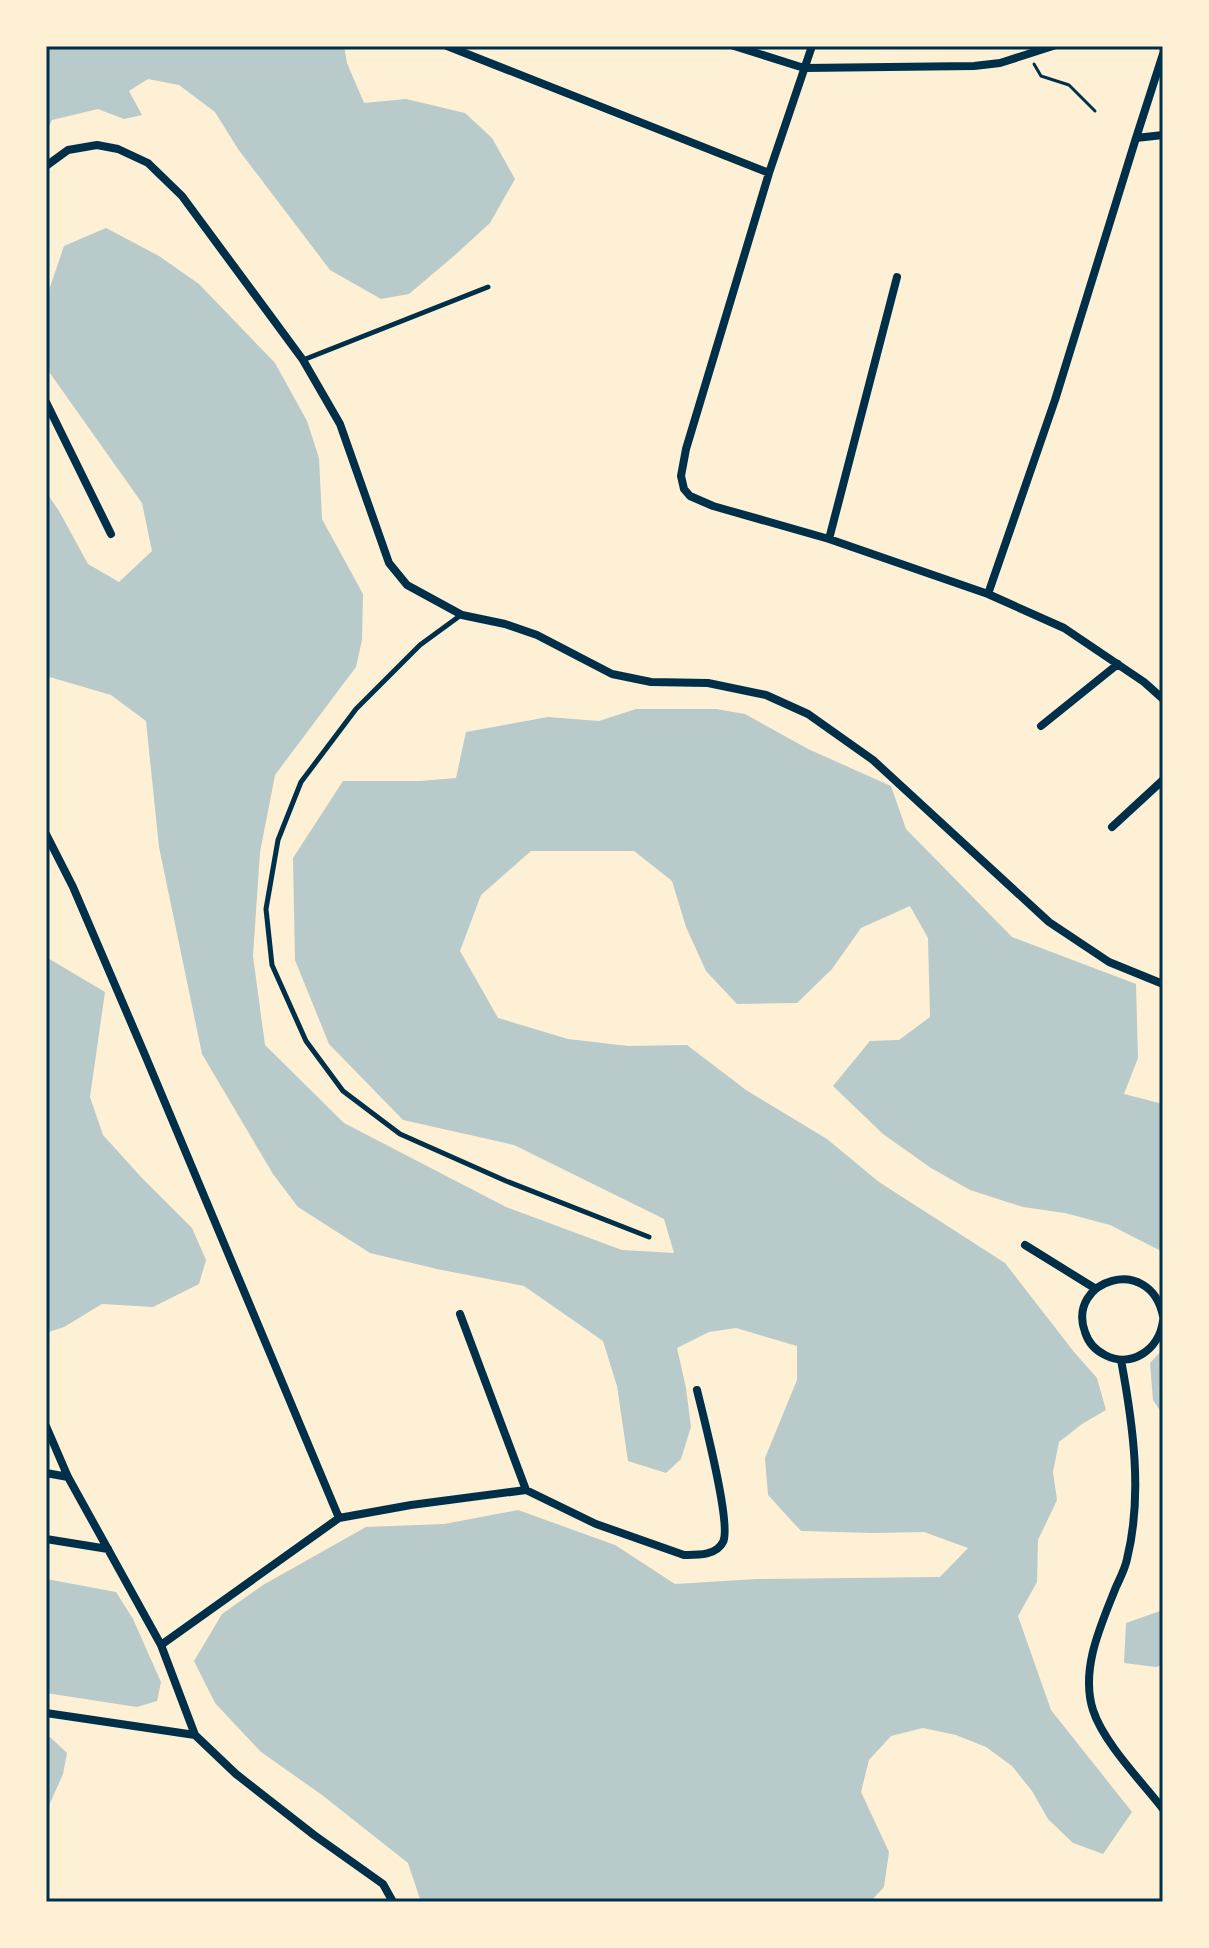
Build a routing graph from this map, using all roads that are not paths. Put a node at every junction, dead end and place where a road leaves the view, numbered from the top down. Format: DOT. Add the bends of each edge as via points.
graph roads {
  1 [pos="447,46"];
  2 [pos="734,46"];
  3 [pos="812,46"];
  4 [pos="1053,46"];
  5 [pos="1163,54"];
  6 [pos="804,68"];
  7 [pos="1163,135"];
  8 [pos="1136,138"];
  9 [pos="46,166"];
  10 [pos="769,173"];
  11 [pos="897,277"];
  12 [pos="488,287"];
  13 [pos="303,360"];
  14 [pos="46,402"];
  15 [pos="111,534"];
  16 [pos="829,539"];
  17 [pos="988,594"];
  18 [pos="462,615"];
  19 [pos="1118,664"];
  20 [pos="1163,699"];
  21 [pos="1041,726"];
  22 [pos="1163,780"];
  23 [pos="1112,827"];
  24 [pos="46,834"];
  25 [pos="1163,984"];
  26 [pos="649,1237"];
  27 [pos="1025,1245"];
  28 [pos="1096,1289"];
  29 [pos="1162,1304"];
  30 [pos="460,1314"];
  31 [pos="1163,1318"];
  32 [pos="1121,1360"];
  33 [pos="697,1390"];
  34 [pos="46,1426"];
  35 [pos="46,1473"];
  36 [pos="68,1477"];
  37 [pos="526,1490"];
  38 [pos="339,1518"];
  39 [pos="46,1539"];
  40 [pos="108,1549"];
  41 [pos="161,1645"];
  42 [pos="46,1713"];
  43 [pos="195,1735"];
  44 [pos="1163,1809"];
  45 [pos="393,1902"];
  1 -- 10 [label="street"];
  2 -- 6 [label="street"];
  3 -- 6 [label="street"];
  4 -- 6 [label="street" via="974,66"];
  5 -- 8 [label="street"];
  6 -- 10 [label="street"];
  7 -- 8 [label="street"];
  8 -- 17 [label="street"];
  9 -- 13 [label="street" via="68,150 97,145 148,163 182,196"];
  10 -- 16 [label="street" via="681,476 690,496 713,506"];
  11 -- 16 [label="street"];
  12 -- 13 [label="lane"];
  13 -- 18 [label="street" via="340,424 389,563 407,585"];
  14 -- 15 [label="street"];
  16 -- 17 [label="street"];
  17 -- 19 [label="street" via="1064,628"];
  18 -- 25 [label="street" via="537,635 612,674 651,682 708,683 766,695 808,714 873,760 1049,922 1109,962"];
  18 -- 26 [label="lane" via="420,645 356,709 301,782 278,840 266,909 272,965 306,1041 343,1091 400,1134"];
  19 -- 20 [label="street"];
  19 -- 21 [label="street"];
  22 -- 23 [label="street"];
  24 -- 38 [label="street"];
  27 -- 28 [label="street"];
  28 -- 29 [label="street" via="1119,1279 1132,1280"];
  28 -- 32 [label="street" via="1083,1312 1087,1339 1096,1350"];
  29 -- 31 [label="street"];
  30 -- 37 [label="street"];
  31 -- 32 [label="street" via="1162,1331 1147,1352"];
  32 -- 44 [label="street" via="1130,1405 1136,1497 1127,1560 1096,1637 1089,1678 1092,1709 1104,1733"];
  33 -- 37 [label="street" via="726,1527 724,1542 716,1550 684,1555 596,1524"];
  34 -- 36 [label="street"];
  35 -- 36 [label="street"];
  36 -- 40 [label="street"];
  37 -- 38 [label="street"];
  38 -- 41 [label="street"];
  39 -- 40 [label="street"];
  40 -- 41 [label="street"];
  41 -- 43 [label="street"];
  42 -- 43 [label="street"];
  43 -- 45 [label="street" via="236,1774 383,1884"];
}
